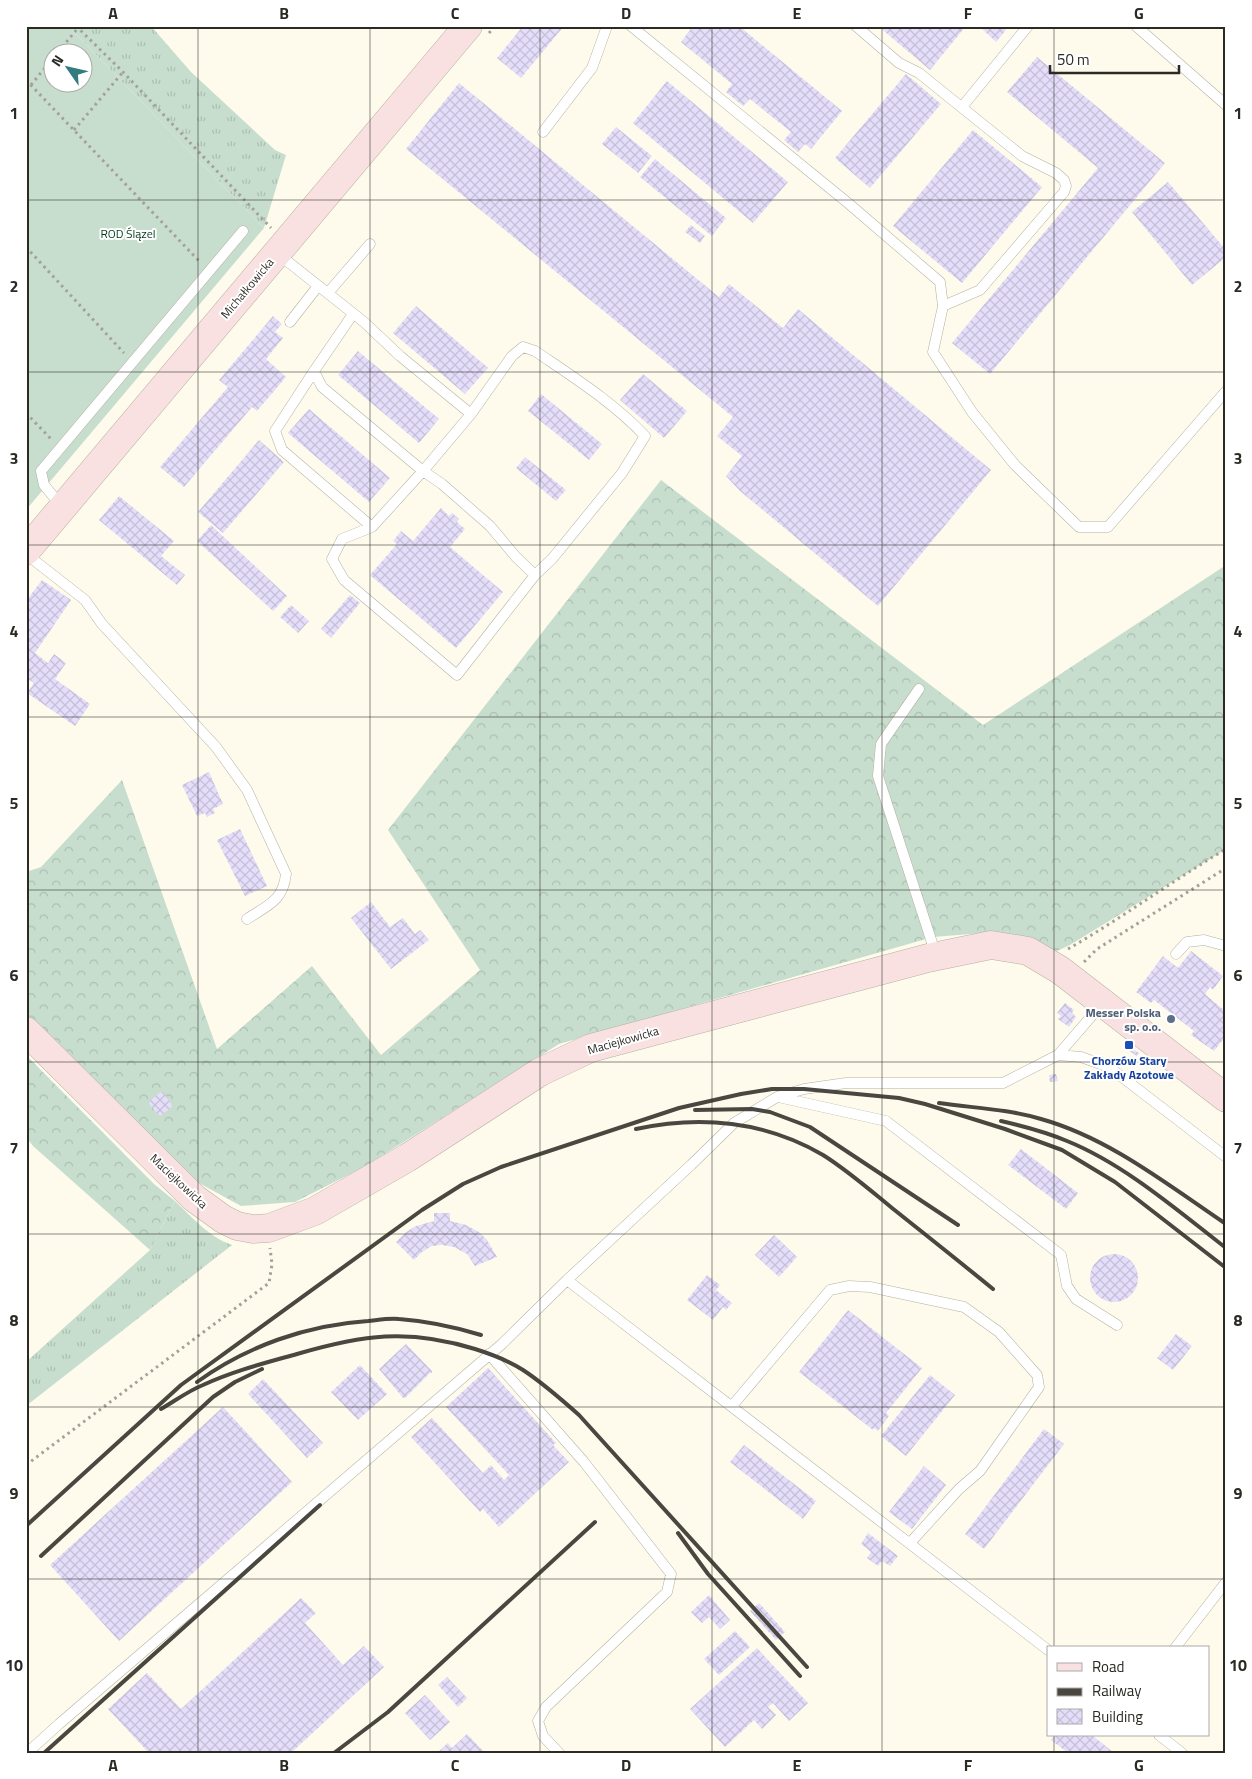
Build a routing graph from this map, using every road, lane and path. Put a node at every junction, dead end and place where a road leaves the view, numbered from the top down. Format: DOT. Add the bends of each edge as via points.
graph roads {
  1 [pos="468,26"];
  2 [pos="607,26"];
  3 [pos="631,26"];
  4 [pos="856,26"];
  5 [pos="1028,26"];
  6 [pos="1136,26"];
  7 [pos="77,27"];
  8 [pos="66,42"];
  9 [pos="42,71"];
  10 [pos="123,72"];
  11 [pos="26,80"];
  12 [pos="31,85"];
  13 [pos="1226,105"];
  14 [pos="962,107"];
  15 [pos="74,130"];
  16 [pos="542,132"];
  17 [pos="243,231"];
  18 [pos="370,244"];
  19 [pos="26,247"];
  20 [pos="281,248"];
  21 [pos="209,272"];
  22 [pos="318,286"];
  23 [pos="328,294"];
  24 [pos="943,306"];
  25 [pos="354,314"];
  26 [pos="290,322"];
  27 [pos="132,363"];
  28 [pos="314,371"];
  29 [pos="1226,391"];
  30 [pos="26,413"];
  31 [pos="471,414"];
  32 [pos="60,448"];
  33 [pos="423,471"];
  34 [pos="63,508"];
  35 [pos="372,527"];
  36 [pos="26,553"];
  37 [pos="535,575"];
  38 [pos="919,689"];
  39 [pos="1226,849"];
  40 [pos="1226,868"];
  41 [pos="248,919"];
  42 [pos="1226,946"];
  43 [pos="1176,954"];
  44 [pos="936,956"];
  45 [pos="1038,957"];
  46 [pos="1069,977"];
  47 [pos="1102,1003"];
  48 [pos="26,1031"];
  49 [pos="1058,1055"];
  50 [pos="1221,1091"];
  51 [pos="777,1097"];
  52 [pos="1226,1157"];
  53 [pos="270,1242"];
  54 [pos="567,1280"];
  55 [pos="1117,1325"];
  56 [pos="489,1354"];
  57 [pos="732,1406"];
  58 [pos="26,1465"];
  59 [pos="910,1543"];
  60 [pos="1226,1582"];
  61 [pos="1177,1646"];
  62 [pos="1047,1649"];
  63 [pos="1160,1736"];
  64 [pos="27,1753"];
  65 [pos="559,1753"];
  66 [pos="1182,1753"];
  1 -- 20 [label="street, Michałkowicka"];
  2 -- 16 [label="lane" via="592,68"];
  3 -- 24 [label="lane" via="940,282"];
  4 -- 14 [label="lane" via="898,63 920,73"];
  5 -- 14 [label="lane"];
  6 -- 13 [label="lane"];
  7 -- 8 [label="path"];
  7 -- 10 [label="path"];
  9 -- 12 [label="path"];
  10 -- 15 [label="path"];
  10 -- 20 [label="path"];
  11 -- 12 [label="path"];
  12 -- 15 [label="path"];
  14 -- 24 [label="lane" via="1022,156 1056,173 1066,186 980,290"];
  15 -- 21 [label="path"];
  17 -- 21 [label="lane"];
  18 -- 23 [label="lane"];
  19 -- 27 [label="path"];
  20 -- 22 [label="lane"];
  20 -- 34 [label="street, Michałkowicka"];
  21 -- 27 [label="lane"];
  22 -- 23 [label="lane"];
  22 -- 26 [label="lane"];
  23 -- 25 [label="lane"];
  24 -- 29 [label="lane" via="933,352 972,412 1016,464 1079,527 1108,527"];
  25 -- 28 [label="lane"];
  25 -- 31 [label="lane"];
  27 -- 32 [label="lane"];
  28 -- 33 [label="lane" via="322,387"];
  28 -- 35 [label="lane" via="275,431 277,437 282,450"];
  30 -- 32 [label="path"];
  31 -- 33 [label="lane"];
  31 -- 37 [label="lane" via="512,356 523,347 535,350 600,396 646,436 622,473 552,559"];
  32 -- 34 [label="lane" via="41,471 44,485"];
  33 -- 35 [label="lane"];
  33 -- 37 [label="lane" via="490,526"];
  34 -- 36 [label="street, Michałkowicka"];
  35 -- 37 [label="lane" via="342,539 332,559 344,580 457,675"];
  36 -- 41 [label="lane" via="85,600 102,624 216,747 247,790 286,874 280,896"];
  38 -- 44 [label="lane" via="881,744 878,776"];
  39 -- 45 [label="path" via="1106,927 1067,949"];
  40 -- 46 [label="path" via="1097,949"];
  42 -- 43 [label="lane" via="1204,940 1187,942"];
  44 -- 45 [label="street, Maciejkowicka" via="991,945 1028,951"];
  44 -- 48 [label="street, Maciejkowicka" via="591,1048 540,1072 407,1158 315,1211 261,1229 230,1223 194,1198"];
  45 -- 46 [label="street, Maciejkowicka"];
  46 -- 47 [label="street, Maciejkowicka"];
  47 -- 49 [label="lane"];
  47 -- 50 [label="street, Maciejkowicka"];
  49 -- 51 [label="lane" via="1003,1083 846,1083 804,1088"];
  49 -- 52 [label="lane" via="1081,1057 1109,1067"];
  51 -- 54 [label="lane" via="734,1123"];
  51 -- 55 [label="lane" via="886,1121 1061,1255 1067,1286 1076,1298"];
  53 -- 58 [label="path" via="272,1264 269,1283"];
  54 -- 56 [label="lane"];
  54 -- 57 [label="lane"];
  56 -- 64 [label="lane"];
  56 -- 65 [label="lane" via="584,1462 671,1574 667,1592 546,1707 538,1721 543,1736"];
  57 -- 59 [label="lane"];
  57 -- 59 [label="lane" via="830,1290 848,1286 870,1287 964,1307 999,1332 1037,1375 1038,1387 980,1471 959,1489"];
  59 -- 62 [label="lane"];
  60 -- 61 [label="lane"];
  63 -- 66 [label="lane"];
}
